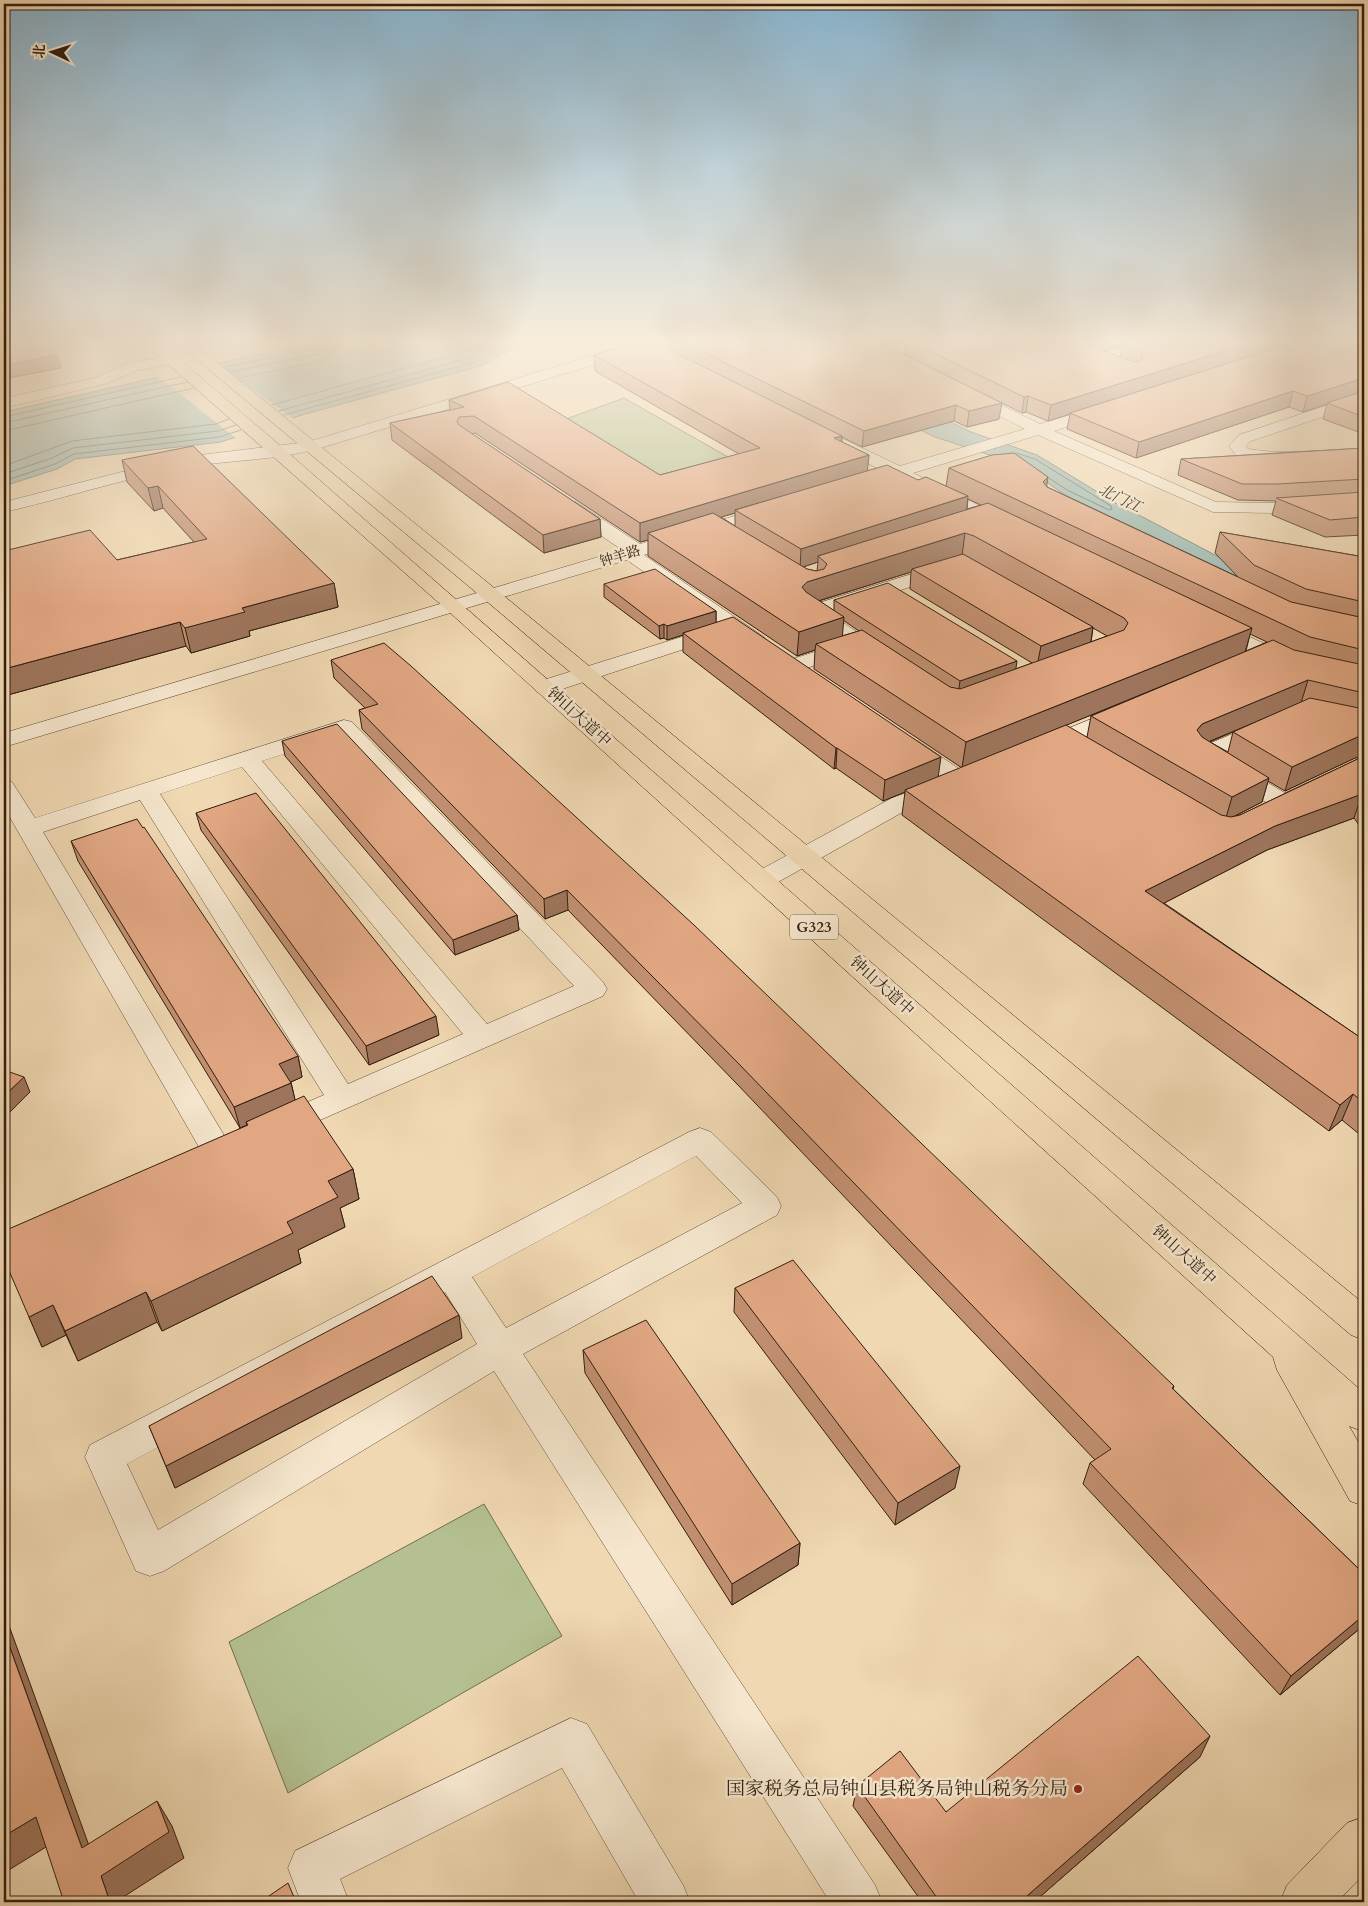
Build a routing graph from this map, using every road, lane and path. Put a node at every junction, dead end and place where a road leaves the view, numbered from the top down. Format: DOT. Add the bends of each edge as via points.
graph roads {
  1 [pos="270,430"];
  2 [pos="274,430"];
  3 [pos="334,430"];
  4 [pos="1039,430"];
  5 [pos="1269,430"];
  6 [pos="818,433"];
  7 [pos="287,442"];
  8 [pos="956,453"];
  9 [pos="1364,455"];
  10 [pos="984,466"];
  11 [pos="897,473"];
  12 [pos="849,487"];
  13 [pos="557,497"];
  14 [pos="1364,502"];
  15 [pos="792,504"];
  16 [pos="4,507"];
  17 [pos="987,516"];
  18 [pos="958,525"];
  19 [pos="715,527"];
  20 [pos="1022,533"];
  21 [pos="740,542"];
  22 [pos="633,552"];
  23 [pos="963,564"];
  24 [pos="888,588"];
  25 [pos="819,590"];
  26 [pos="492,595"];
  27 [pos="913,602"];
  28 [pos="841,603"];
  29 [pos="454,606"];
  30 [pos="1197,618"];
  31 [pos="736,626"];
  32 [pos="1276,650"];
  33 [pos="782,658"];
  34 [pos="1240,663"];
  35 [pos="586,674"];
  36 [pos="813,680"];
  37 [pos="1364,682"];
  38 [pos="545,687"];
  39 [pos="1143,704"];
  40 [pos="1284,719"];
  41 [pos="895,736"];
  42 [pos="1064,738"];
  43 [pos="4,740"];
  44 [pos="1089,753"];
  45 [pos="1021,755"];
  46 [pos="247,758"];
  47 [pos="1364,765"];
  48 [pos="1354,777"];
  49 [pos="146,791"];
  50 [pos="6,793"];
  51 [pos="1284,803"];
  52 [pos="1258,816"];
  53 [pos="29,828"];
  54 [pos="806,858"];
  55 [pos="762,880"];
  56 [pos="482,1038"];
  57 [pos="342,1099"];
  58 [pos="450,1272"];
  59 [pos="1321,1289"];
  60 [pos="1364,1303"];
  61 [pos="1364,1325"];
  62 [pos="1278,1339"];
  63 [pos="499,1349"];
  64 [pos="1364,1416"];
  65 [pos="1364,1488"];
  66 [pos="1364,1840"];
  67 [pos="660,1900"];
  68 [pos="325,1902"];
  69 [pos="858,1902"];
  70 [pos="1304,1902"];
  1 -- 7 [label="main road, G323"];
  2 -- 7 [label="main road, G323"];
  3 -- 7 [label="street"];
  4 -- 8 [label="street"];
  4 -- 14 [label="street" via="1213,507 1273,508"];
  5 -- 9 [label="street" via="1245,438 1237,446 1243,453 1273,457"];
  6 -- 11 [label="street"];
  7 -- 16 [label="street" via="129,473"];
  7 -- 26 [label="main road, G323"];
  7 -- 29 [label="main road, 钟山大道中 / G323"];
  8 -- 10 [label="street"];
  8 -- 11 [label="street"];
  11 -- 12 [label="street"];
  11 -- 17 [label="street"];
  13 -- 22 [label="street"];
  15 -- 19 [label="street, 钟羊路"];
  17 -- 18 [label="street"];
  17 -- 20 [label="street"];
  19 -- 21 [label="street"];
  19 -- 22 [label="street, 钟羊路"];
  22 -- 26 [label="street, 钟羊路"];
  22 -- 31 [label="street"];
  23 -- 24 [label="street"];
  24 -- 27 [label="street"];
  24 -- 28 [label="street"];
  25 -- 28 [label="street"];
  26 -- 29 [label="street, 钟羊路"];
  26 -- 35 [label="main road, G323"];
  28 -- 33 [label="street" via="814,612 870,649"];
  29 -- 38 [label="main road, 钟山大道中 / G323"];
  29 -- 43 [label="street, 钟羊路"];
  30 -- 32 [label="street"];
  31 -- 33 [label="street"];
  31 -- 35 [label="street"];
  32 -- 34 [label="street"];
  32 -- 37 [label="street" via="1296,666"];
  33 -- 36 [label="street"];
  35 -- 38 [label="street"];
  35 -- 54 [label="main road, G323"];
  38 -- 55 [label="main road, 钟山大道中 / G323"];
  39 -- 42 [label="street"];
  40 -- 51 [label="street" via="1205,754"];
  41 -- 54 [label="street" via="969,776 901,804"];
  42 -- 44 [label="street"];
  42 -- 45 [label="street"];
  46 -- 49 [label="street"];
  46 -- 56 [label="street"];
  46 -- 56 [label="street" via="344,727 593,989"];
  47 -- 48 [label="street"];
  48 -- 51 [label="street"];
  49 -- 53 [label="street"];
  49 -- 57 [label="street"];
  50 -- 53 [label="street"];
  51 -- 52 [label="street"];
  53 -- 57 [label="street" via="218,1153"];
  54 -- 55 [label="street"];
  54 -- 59 [label="main road, G323"];
  55 -- 62 [label="main road, 钟山大道中 / G323"];
  56 -- 57 [label="street"];
  58 -- 63 [label="street"];
  58 -- 63 [label="street" via="700,1140 765,1206"];
  58 -- 63 [label="street" via="104,1457 150,1557"];
  59 -- 60 [label="main road"];
  59 -- 61 [label="main road, G323"];
  62 -- 64 [label="main road, 钟山大道中 / G323"];
  62 -- 65 [label="main road"];
  63 -- 69 [label="street"];
  66 -- 70 [label="main road"];
  67 -- 68 [label="street" via="571,1740 312,1868"];
}
